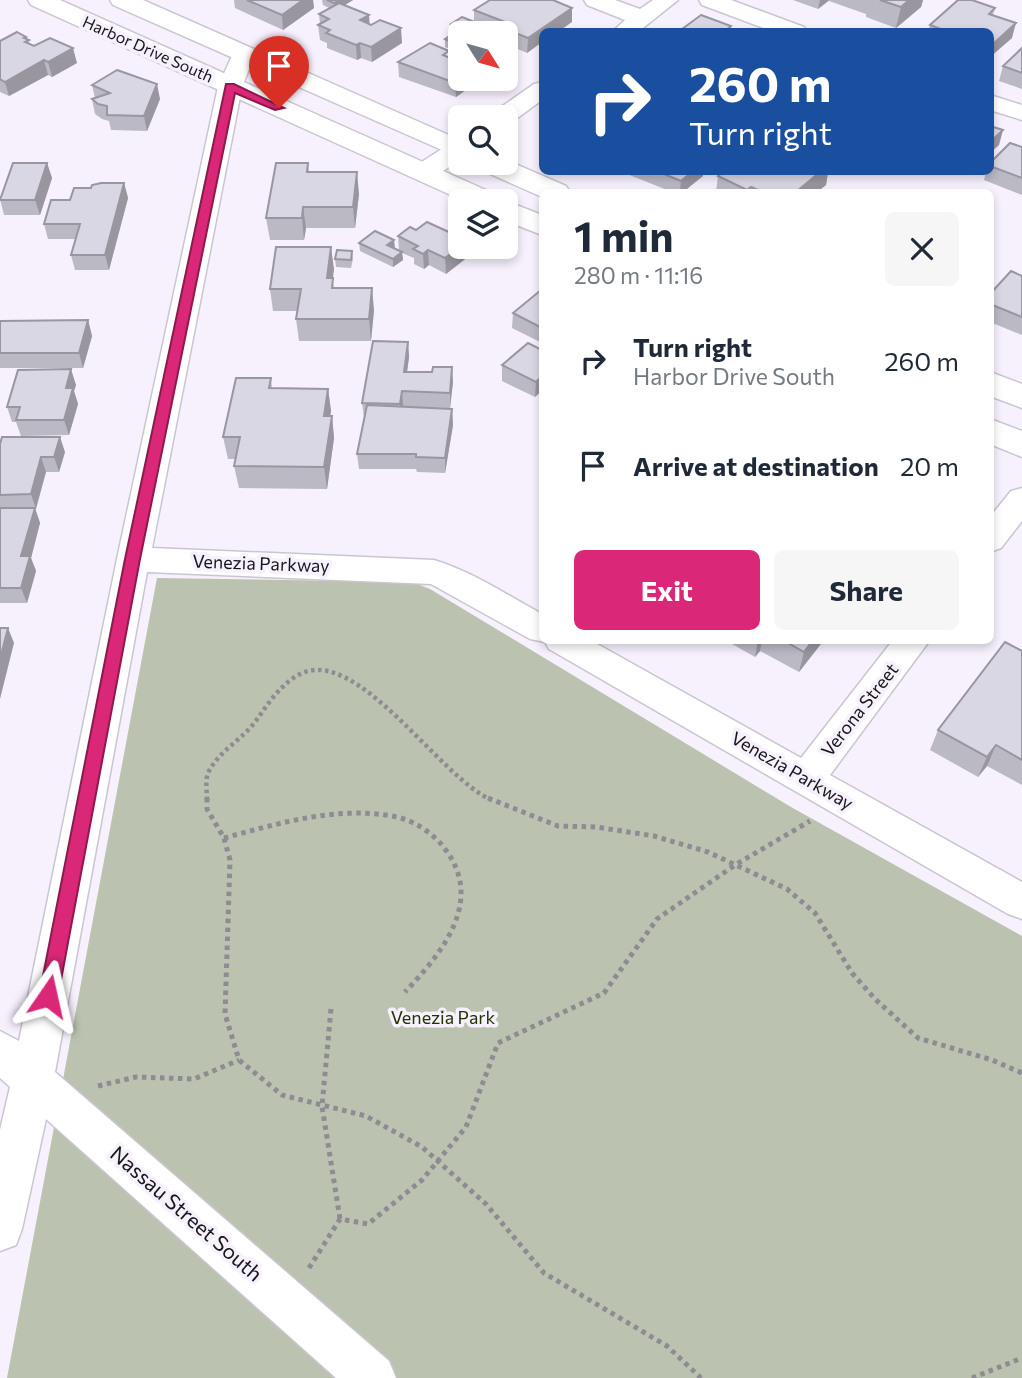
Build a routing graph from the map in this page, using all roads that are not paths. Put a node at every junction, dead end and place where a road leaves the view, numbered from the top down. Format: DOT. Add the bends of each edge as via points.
graph roads {
  1 [pos="40,0"];
  2 [pos="122,0"];
  3 [pos="595,0"];
  4 [pos="667,0"];
  5 [pos="710,0"];
  6 [pos="642,18"];
  7 [pos="628,28"];
  8 [pos="785,28"];
  9 [pos="243,54"];
  10 [pos="230,87"];
  11 [pos="539,91"];
  12 [pos="994,104"];
  13 [pos="518,106"];
  14 [pos="1022,114"];
  15 [pos="448,144"];
  16 [pos="448,156"];
  17 [pos="424,172"];
  18 [pos="517,175"];
  19 [pos="461,189"];
  20 [pos="549,189"];
  21 [pos="518,215"];
  22 [pos="539,225"];
  23 [pos="994,385"];
  24 [pos="1022,397"];
  25 [pos="994,432"];
  26 [pos="1022,445"];
  27 [pos="1022,499"];
  28 [pos="994,535"];
  29 [pos="133,559"];
  30 [pos="539,628"];
  31 [pos="568,644"];
  32 [pos="910,644"];
  33 [pos="806,779"];
  34 [pos="1022,902"];
  35 [pos="16,1064"];
  36 [pos="0,1229"];
  37 [pos="372,1378"];
  1 -- 10 [label="street, Harbor Drive South"];
  2 -- 9 [label="street, Harbor Drive South"];
  3 -- 6 [label="street"];
  4 -- 6 [label="street"];
  5 -- 8 [label="street"];
  6 -- 7 [label="street"];
  9 -- 10 [label="street"];
  9 -- 15 [label="street, Harbor Drive South"];
  10 -- 17 [label="street, Harbor Drive South"];
  10 -- 29 [label="street"];
  11 -- 13 [label="street"];
  12 -- 14 [label="street"];
  16 -- 17 [label="street"];
  17 -- 19 [label="street, Harbor Drive South"];
  18 -- 20 [label="street"];
  21 -- 22 [label="street"];
  23 -- 24 [label="street"];
  25 -- 26 [label="street"];
  27 -- 28 [label="street"];
  29 -- 30 [label="street, Venezia Parkway" via="434,572"];
  29 -- 35 [label="street"];
  31 -- 33 [label="street, Venezia Parkway"];
  32 -- 33 [label="street, Verona Street"];
  33 -- 34 [label="street, Venezia Parkway"];
  35 -- 36 [label="street"];
  35 -- 37 [label="street, Nassau Street South"];
}
